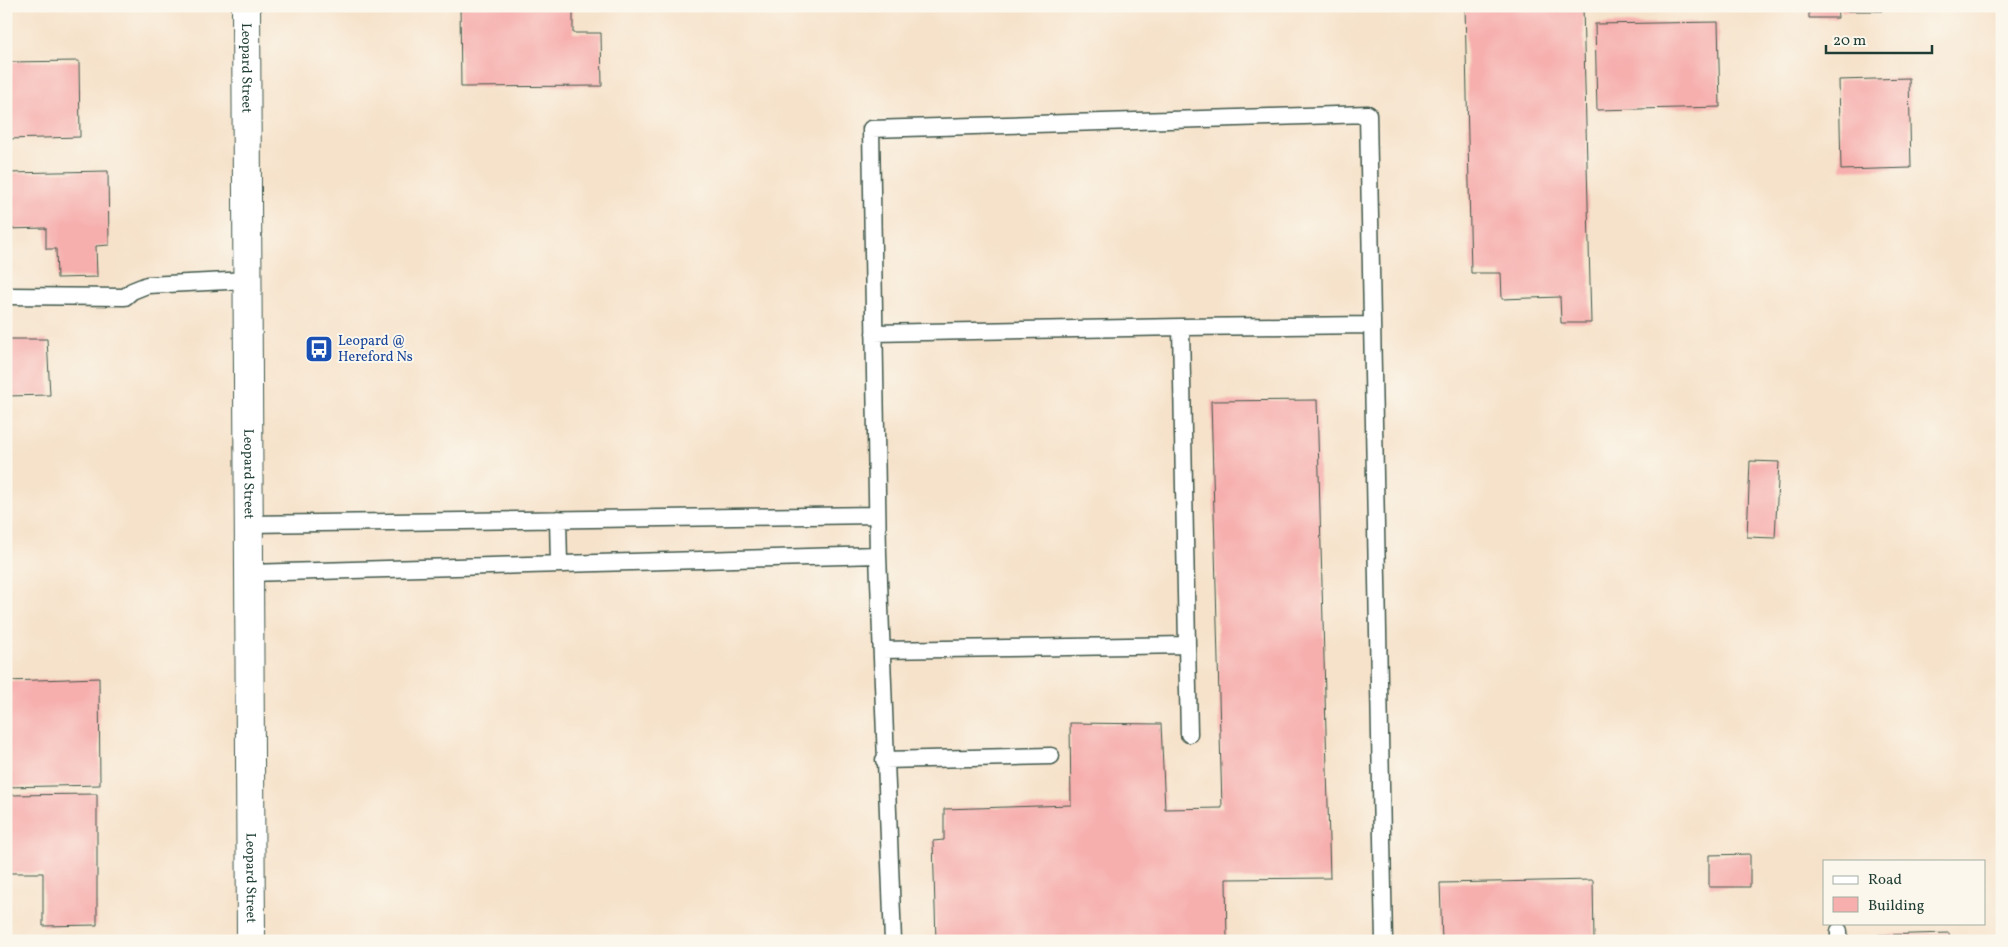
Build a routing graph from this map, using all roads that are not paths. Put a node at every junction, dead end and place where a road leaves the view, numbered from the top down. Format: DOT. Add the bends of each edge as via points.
graph roads {
  1 [pos="246,6"];
  2 [pos="248,280"];
  3 [pos="6,296"];
  4 [pos="1372,325"];
  5 [pos="1180,327"];
  6 [pos="874,333"];
  7 [pos="877,515"];
  8 [pos="558,519"];
  9 [pos="248,524"];
  10 [pos="878,555"];
  11 [pos="559,564"];
  12 [pos="249,573"];
  13 [pos="1187,644"];
  14 [pos="882,650"];
  15 [pos="1189,734"];
  16 [pos="1052,756"];
  17 [pos="884,760"];
  18 [pos="251,941"];
  19 [pos="893,941"];
  20 [pos="1384,941"];
  1 -- 2 [label="main road, Leopard Street"];
  2 -- 3 [label="lane" via="146,285 125,297"];
  2 -- 9 [label="main road, Leopard Street"];
  4 -- 5 [label="lane"];
  4 -- 6 [label="lane" via="1368,114 871,129"];
  4 -- 20 [label="lane"];
  5 -- 6 [label="lane"];
  5 -- 13 [label="lane"];
  6 -- 7 [label="lane"];
  7 -- 8 [label="lane"];
  7 -- 10 [label="lane"];
  8 -- 9 [label="lane"];
  8 -- 11 [label="lane"];
  9 -- 12 [label="main road, Leopard Street"];
  10 -- 11 [label="lane"];
  10 -- 14 [label="lane"];
  11 -- 12 [label="lane"];
  12 -- 18 [label="main road, Leopard Street"];
  13 -- 14 [label="lane"];
  13 -- 15 [label="lane"];
  14 -- 17 [label="lane"];
  16 -- 17 [label="lane"];
  17 -- 19 [label="lane"];
}
